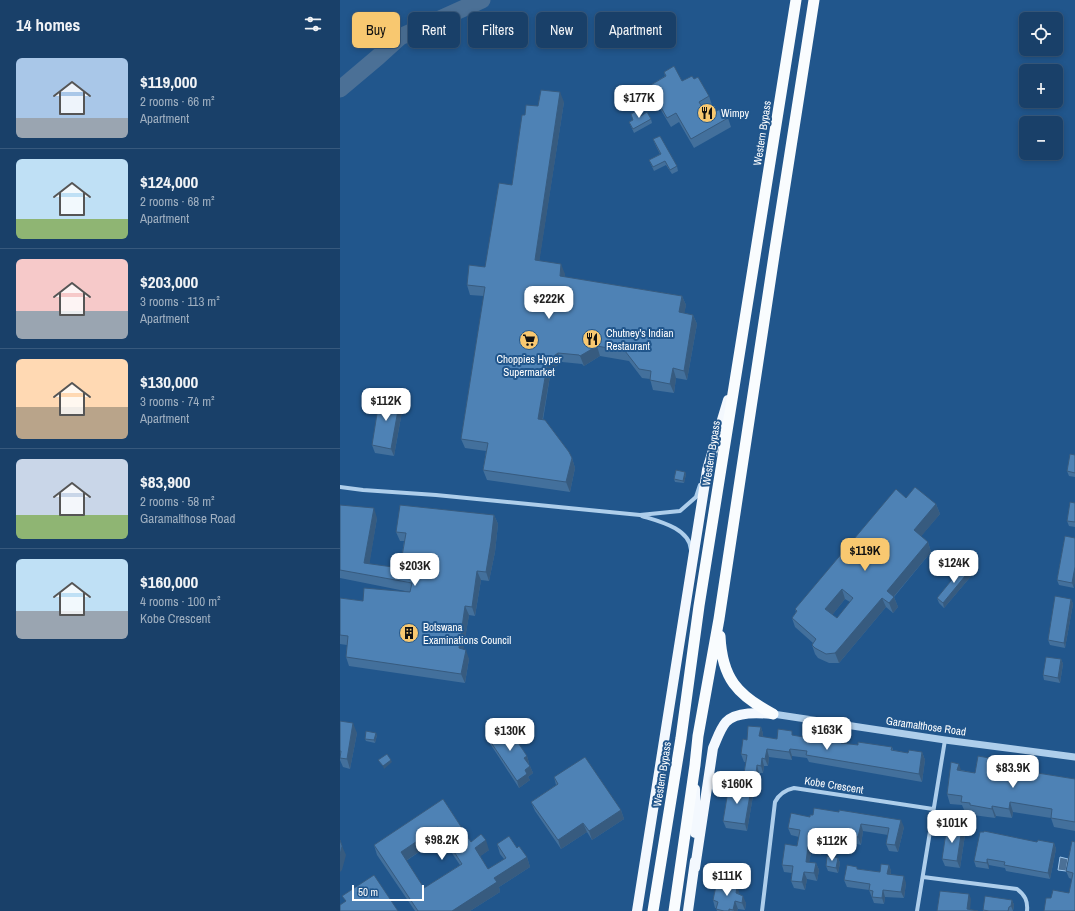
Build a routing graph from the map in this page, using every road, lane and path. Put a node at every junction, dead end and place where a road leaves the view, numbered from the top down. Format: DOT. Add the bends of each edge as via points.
graph roads {
  1 [pos="796,0"];
  2 [pos="814,0"];
  3 [pos="736,375"];
  4 [pos="707,470"];
  5 [pos="340,487"];
  6 [pos="640,515"];
  7 [pos="692,564"];
  8 [pos="719,619"];
  9 [pos="773,714"];
  10 [pos="945,740"];
  11 [pos="1075,758"];
  12 [pos="696,765"];
  13 [pos="933,810"];
  14 [pos="695,868"];
  15 [pos="923,877"];
  16 [pos="637,911"];
  17 [pos="654,911"];
  18 [pos="674,911"];
  19 [pos="688,911"];
  20 [pos="762,911"];
  21 [pos="917,911"];
  22 [pos="1027,911"];
  1 -- 3 [label="highway, Western Bypass"];
  2 -- 8 [label="highway"];
  3 -- 4 [label="main road"];
  3 -- 17 [label="highway, Western Bypass"];
  4 -- 6 [label="street" via="696,497 680,511"];
  4 -- 7 [label="main road"];
  5 -- 6 [label="street"];
  6 -- 7 [label="street" via="683,534 691,546"];
  7 -- 16 [label="main road"];
  8 -- 9 [label="highway" via="721,646 730,679 739,691"];
  8 -- 12 [label="highway" via="698,736"];
  9 -- 10 [label="street, Garamalthose Road"];
  9 -- 14 [label="main road" via="740,715 727,721 719,733 713,748"];
  10 -- 11 [label="street, Garamalthose Road"];
  10 -- 13 [label="street"];
  12 -- 14 [label="main road"];
  12 -- 18 [label="highway"];
  13 -- 15 [label="street"];
  13 -- 20 [label="street, Kobe Crescent" via="794,788 783,793 775,802"];
  14 -- 19 [label="main road"];
  15 -- 21 [label="street"];
  15 -- 22 [label="street" via="1017,889 1028,902"];
}
